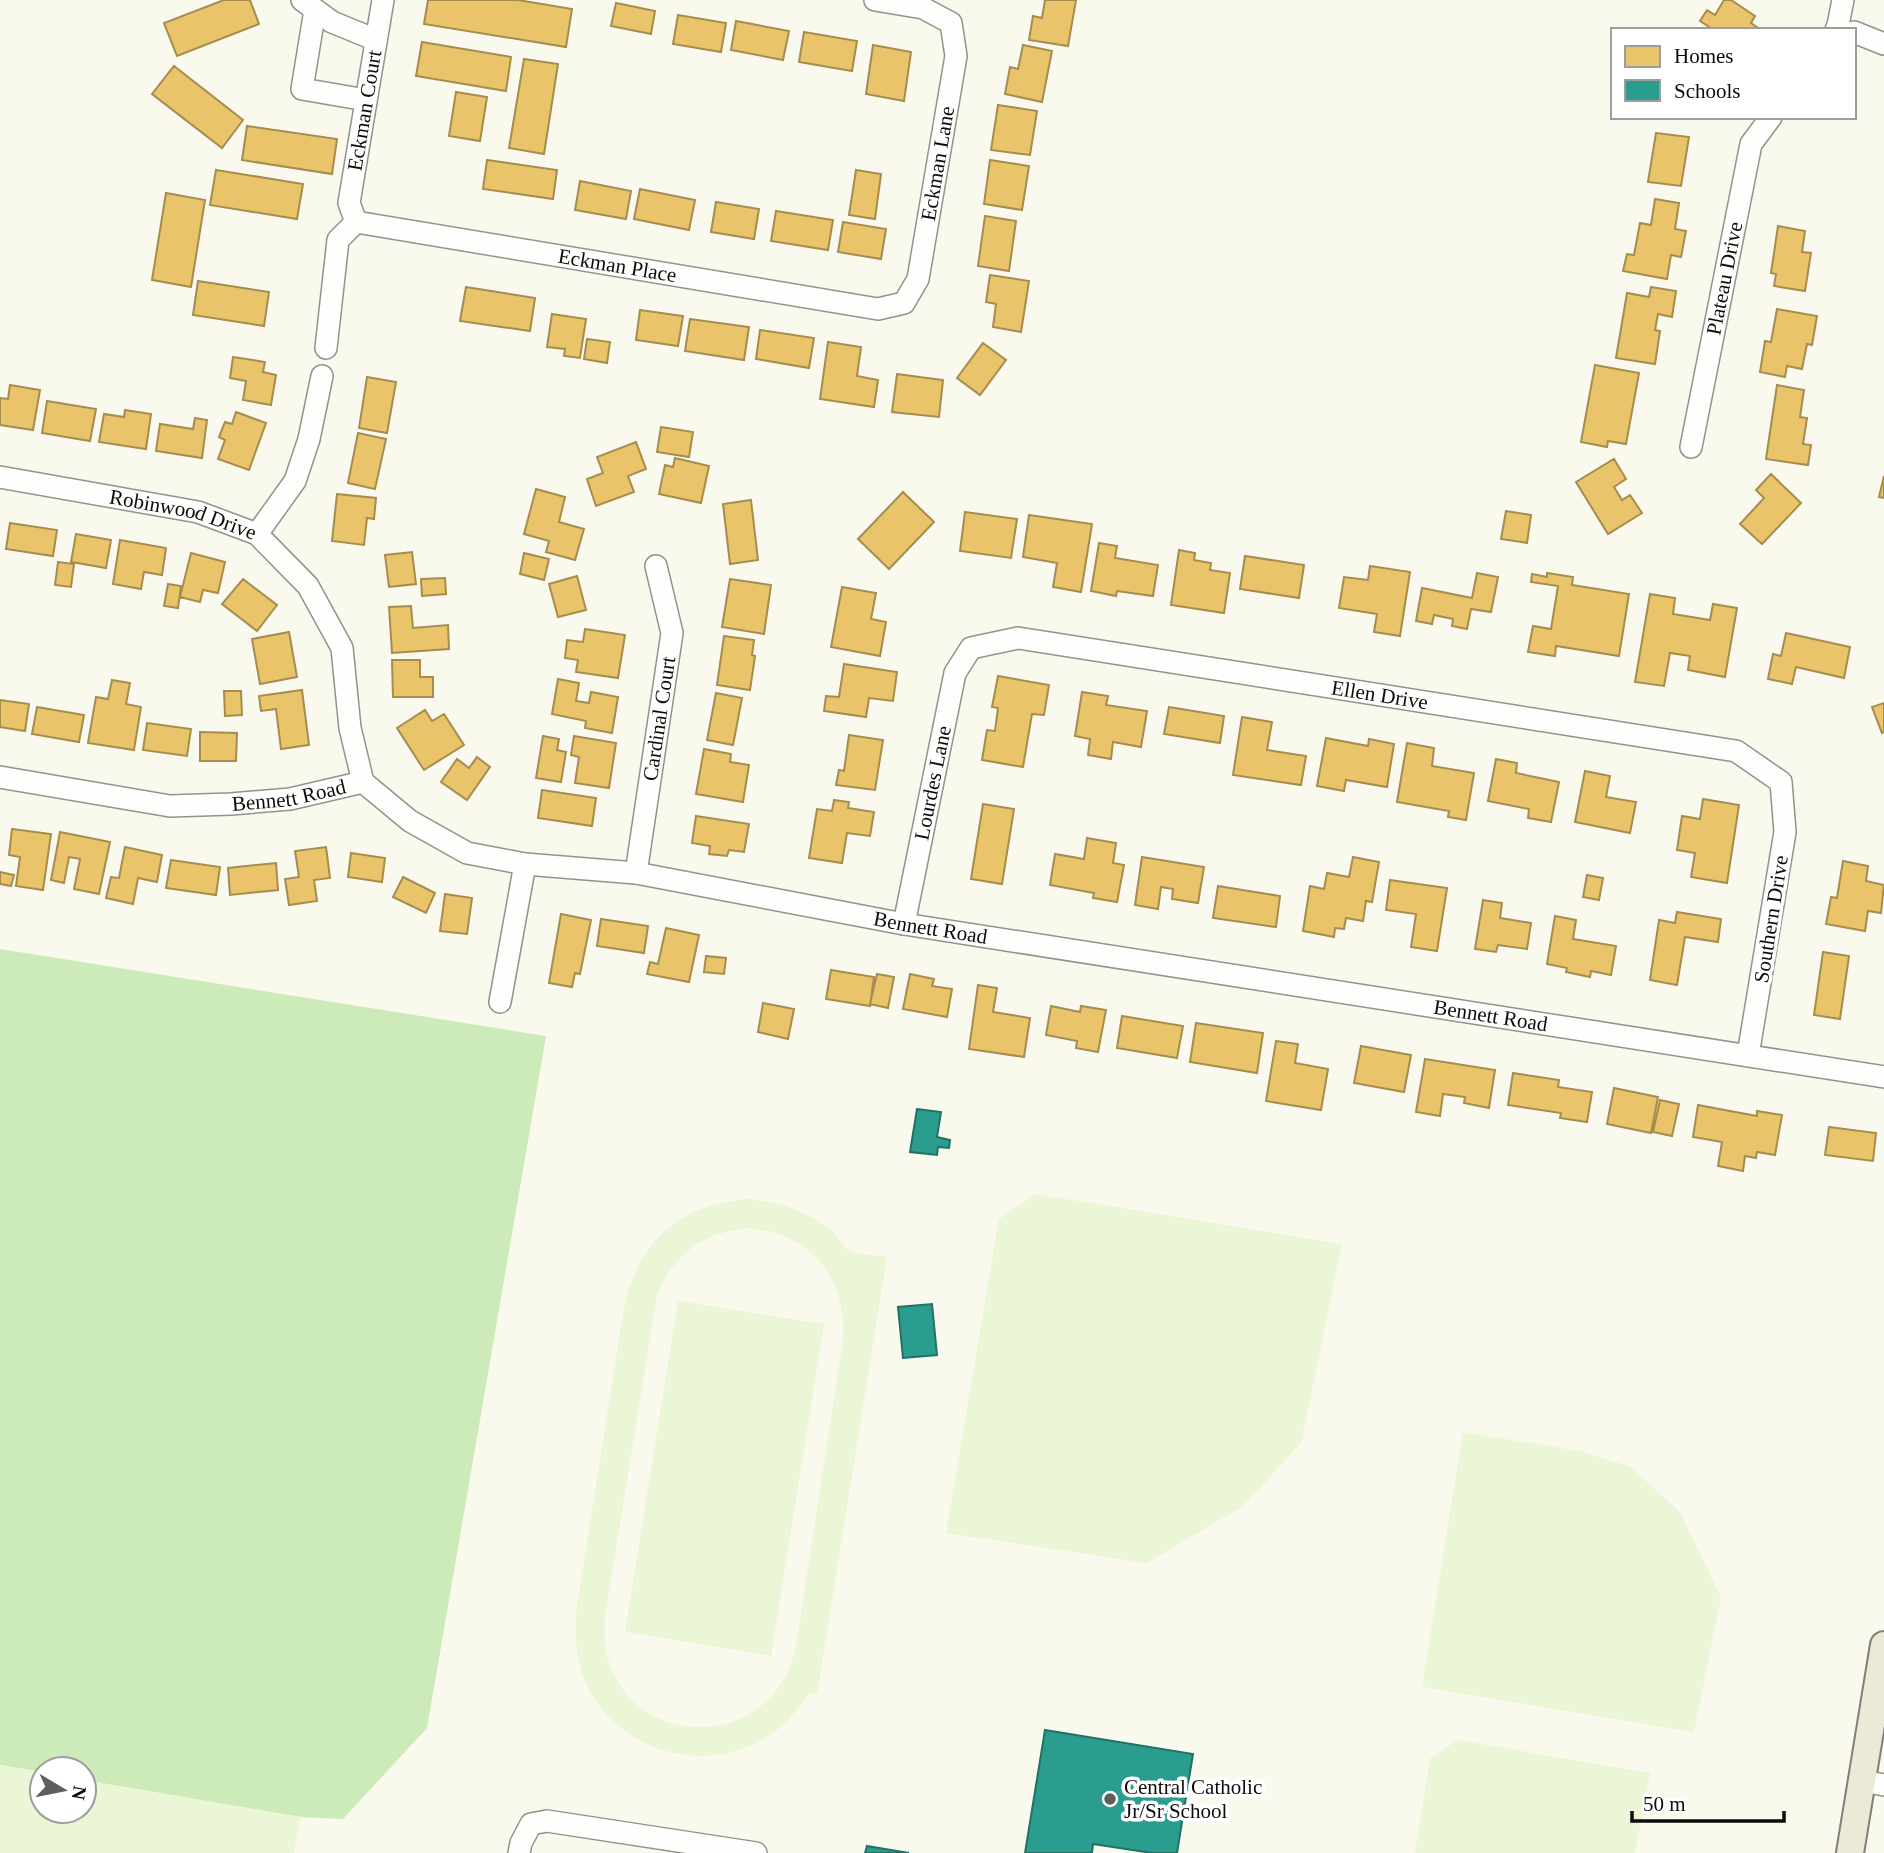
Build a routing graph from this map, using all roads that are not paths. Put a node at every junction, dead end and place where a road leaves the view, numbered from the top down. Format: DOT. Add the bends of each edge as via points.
graph roads {
  1 [pos="383,0"];
  2 [pos="875,0"];
  3 [pos="1843,0"];
  4 [pos="308,5"];
  5 [pos="1844,28"];
  6 [pos="1856,34"];
  7 [pos="376,40"];
  8 [pos="1884,44"];
  9 [pos="366,100"];
  10 [pos="1770,119"];
  11 [pos="356,222"];
  12 [pos="904,303"];
  13 [pos="326,348"];
  14 [pos="322,376"];
  15 [pos="1691,447"];
  16 [pos="0,477"];
  17 [pos="257,534"];
  18 [pos="656,566"];
  19 [pos="971,648"];
  20 [pos="0,777"];
  21 [pos="363,782"];
  22 [pos="1780,782"];
  23 [pos="525,864"];
  24 [pos="636,873"];
  25 [pos="904,924"];
  26 [pos="500,1002"];
  27 [pos="1748,1055"];
  28 [pos="1884,1077"];
  29 [pos="1884,1645"];
  30 [pos="1873,1783"];
  31 [pos="519,1853"];
  32 [pos="756,1853"];
  33 [pos="1850,1853"];
  1 -- 7 [label="street, Eckman Court"];
  2 -- 12 [label="street, Eckman Lane" via="923,8 951,23 956,56 918,279"];
  3 -- 5 [label="street"];
  4 -- 7 [label="street" via="332,22"];
  4 -- 9 [label="street" via="302,89"];
  6 -- 8 [label="street"];
  7 -- 9 [label="street, Eckman Court"];
  9 -- 11 [label="street, Eckman Court" via="349,203"];
  10 -- 15 [label="street, Plateau Drive" via="1751,144"];
  11 -- 12 [label="street, Eckman Place" via="878,309"];
  11 -- 13 [label="street" via="338,240"];
  14 -- 17 [label="street" via="295,481"];
  16 -- 17 [label="street, Robinwood Drive" via="198,512"];
  17 -- 21 [label="street, Robinwood Drive" via="308,586 342,648 350,728"];
  18 -- 24 [label="street, Cardinal Court" via="672,633"];
  19 -- 22 [label="street, Ellen Drive" via="1018,638 1736,751"];
  19 -- 25 [label="street, Lourdes Lane" via="955,673"];
  20 -- 21 [label="street, Bennett Road" via="170,806 290,799"];
  21 -- 23 [label="street, Bennett Road" via="410,821 467,853"];
  22 -- 27 [label="street, Southern Drive" via="1785,832"];
  23 -- 24 [label="street, Bennett Road"];
  23 -- 26 [label="street"];
  24 -- 25 [label="street, Bennett Road"];
  25 -- 27 [label="street, Bennett Road"];
  27 -- 28 [label="street, Bennett Road"];
  29 -- 30 [label="main road"];
  30 -- 33 [label="main road"];
  31 -- 32 [label="street" via="531,1824 547,1821"];
}
